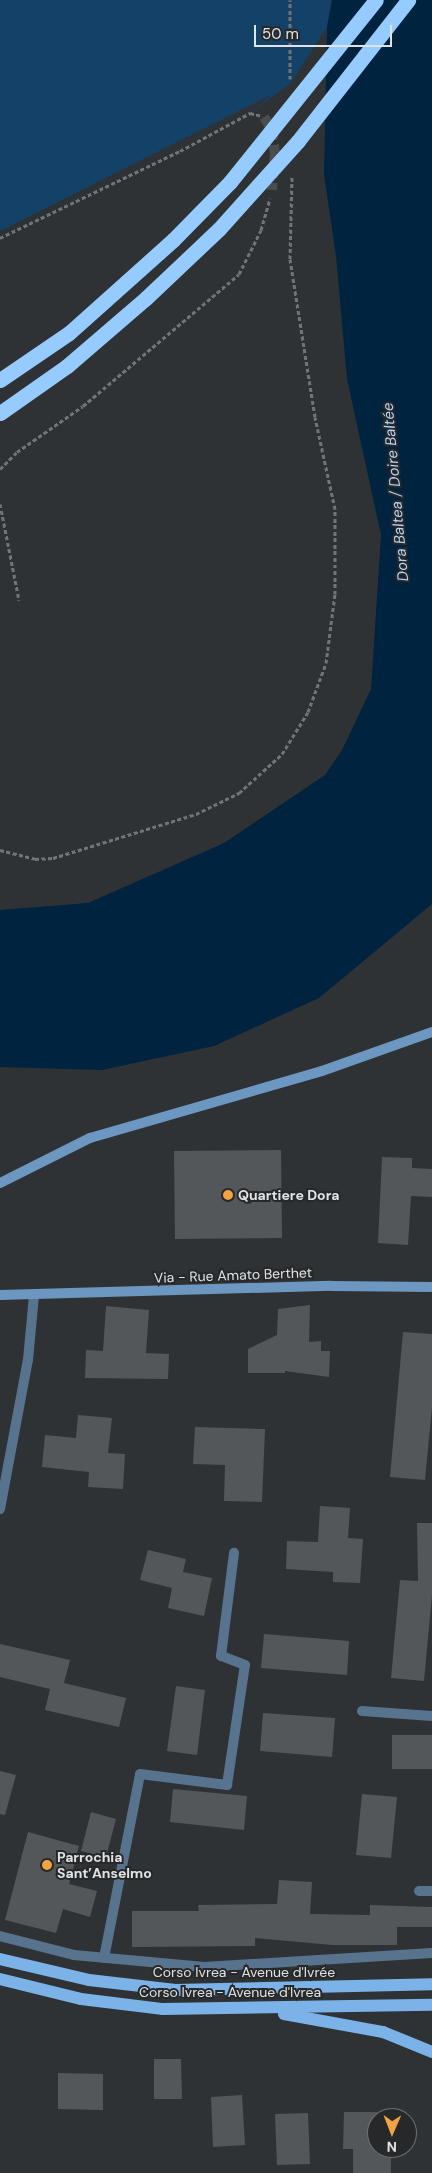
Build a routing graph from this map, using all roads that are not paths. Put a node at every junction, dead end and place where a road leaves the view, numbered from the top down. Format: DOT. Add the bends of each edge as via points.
graph roads {
  1 [pos="376,0"];
  2 [pos="408,0"];
  3 [pos="0,380"];
  4 [pos="0,413"];
  5 [pos="432,1032"];
  6 [pos="0,1183"];
  7 [pos="432,1287"];
  8 [pos="0,1295"];
  9 [pos="34,1295"];
  10 [pos="4,1475"];
  11 [pos="0,1510"];
  12 [pos="234,1553"];
  13 [pos="362,1711"];
  14 [pos="432,1716"];
  15 [pos="419,1891"];
  16 [pos="432,1891"];
  17 [pos="0,1936"];
  18 [pos="432,1953"];
  19 [pos="0,1958"];
  20 [pos="104,1958"];
  21 [pos="0,1979"];
  22 [pos="432,1984"];
  23 [pos="432,2005"];
  24 [pos="247,2009"];
  25 [pos="432,2052"];
  1 -- 3 [label="highway, bridge" via="230,182 173,240 69,333"];
  2 -- 4 [label="highway, bridge" via="298,141 219,229 67,366"];
  5 -- 6 [label="street" via="322,1071 90,1138"];
  7 -- 9 [label="street, Via - Rue Amato Berthet" via="331,1286"];
  8 -- 9 [label="street, Via - Rue Amato Berthet"];
  9 -- 10 [label="street" via="28,1360"];
  10 -- 11 [label="street"];
  12 -- 20 [label="street" via="220,1656 245,1665 227,1785 140,1774"];
  13 -- 14 [label="street"];
  15 -- 16 [label="street"];
  17 -- 20 [label="street" via="74,1955"];
  18 -- 20 [label="street" via="204,1967"];
  19 -- 22 [label="main road, Corso Ivrea - Avenue d'Ivrée" via="89,1980 175,1990"];
  21 -- 24 [label="main road, Corso Ivrea - Avenue d'Ivrea" via="119,2005 163,2009"];
  23 -- 24 [label="main road, Corso Ivrea - Avenue d'Ivrea"];
  24 -- 25 [label="main road" via="383,2032"];
}
